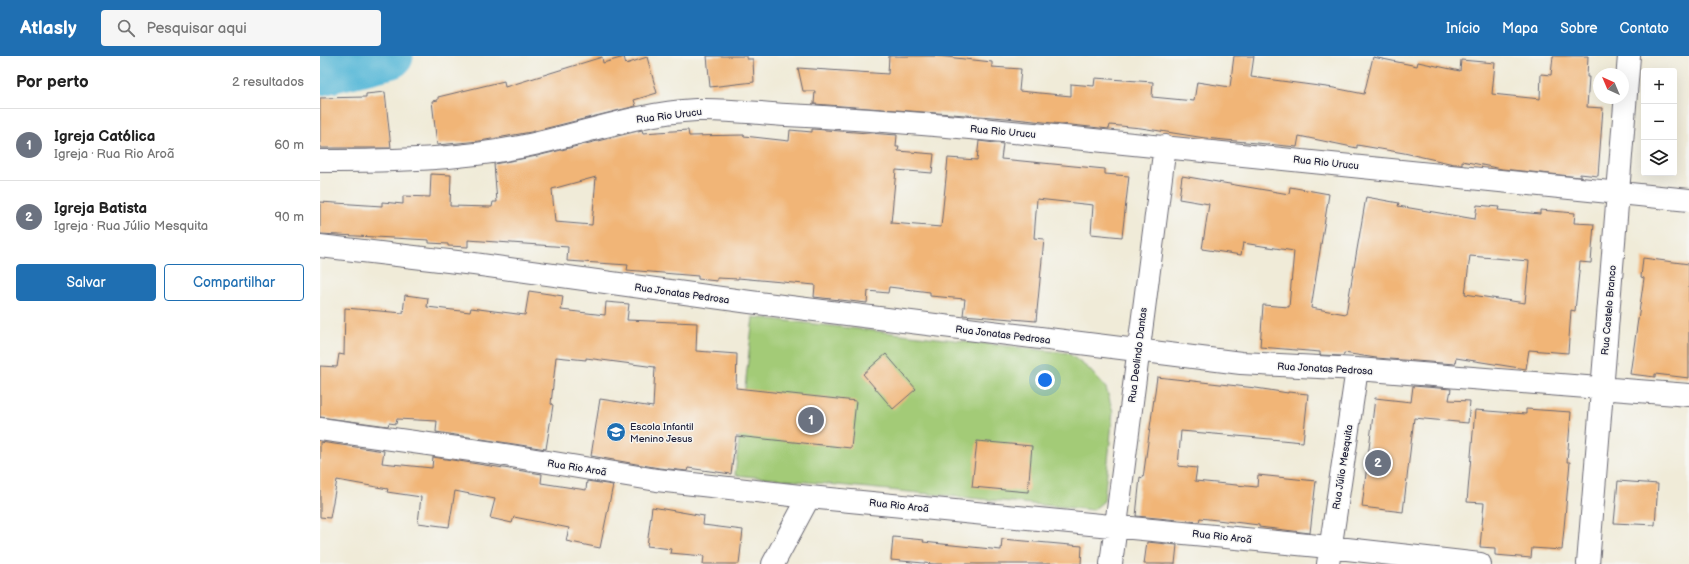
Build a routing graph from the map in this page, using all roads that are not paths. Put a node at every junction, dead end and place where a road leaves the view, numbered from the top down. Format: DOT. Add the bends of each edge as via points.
graph roads {
  1 [pos="1629,56"];
  2 [pos="1165,146"];
  3 [pos="320,161"];
  4 [pos="1618,193"];
  5 [pos="1689,200"];
  6 [pos="320,246"];
  7 [pos="1137,351"];
  8 [pos="1357,369"];
  9 [pos="1602,388"];
  10 [pos="1689,395"];
  11 [pos="320,429"];
  12 [pos="809,497"];
  13 [pos="1115,526"];
  14 [pos="1329,556"];
  15 [pos="773,564"];
  16 [pos="1111,564"];
  17 [pos="1480,564"];
  18 [pos="1588,564"];
  1 -- 4 [label="street, Rua Castelo Branco"];
  2 -- 3 [label="street, Rua Rio Urucu" via="938,125 698,110 650,116 532,145 487,152 435,157"];
  2 -- 4 [label="street, Rua Rio Urucu"];
  2 -- 7 [label="street, Rua Deolindo Dantas"];
  4 -- 5 [label="street, Rua Rio Urucu"];
  4 -- 9 [label="street, Rua Castelo Branco"];
  6 -- 7 [label="street, Rua Jonatas Pedrosa"];
  7 -- 8 [label="street, Rua Jonatas Pedrosa" via="1240,363"];
  7 -- 13 [label="street, Rua Deolindo Dantas"];
  8 -- 9 [label="street, Rua Jonatas Pedrosa"];
  8 -- 14 [label="street, Rua Júlio Mesquita"];
  9 -- 10 [label="street, Rua Jonatas Pedrosa"];
  9 -- 18 [label="street, Rua Castelo Branco"];
  11 -- 12 [label="street, Rua Rio Aroã" via="493,453 657,480"];
  12 -- 13 [label="street, Rua Rio Aroã"];
  12 -- 15 [label="street"];
  13 -- 14 [label="street, Rua Rio Aroã"];
  13 -- 16 [label="street, Rua Deolindo Dantas"];
  14 -- 17 [label="street, Rua Rio Aroã"];
}
